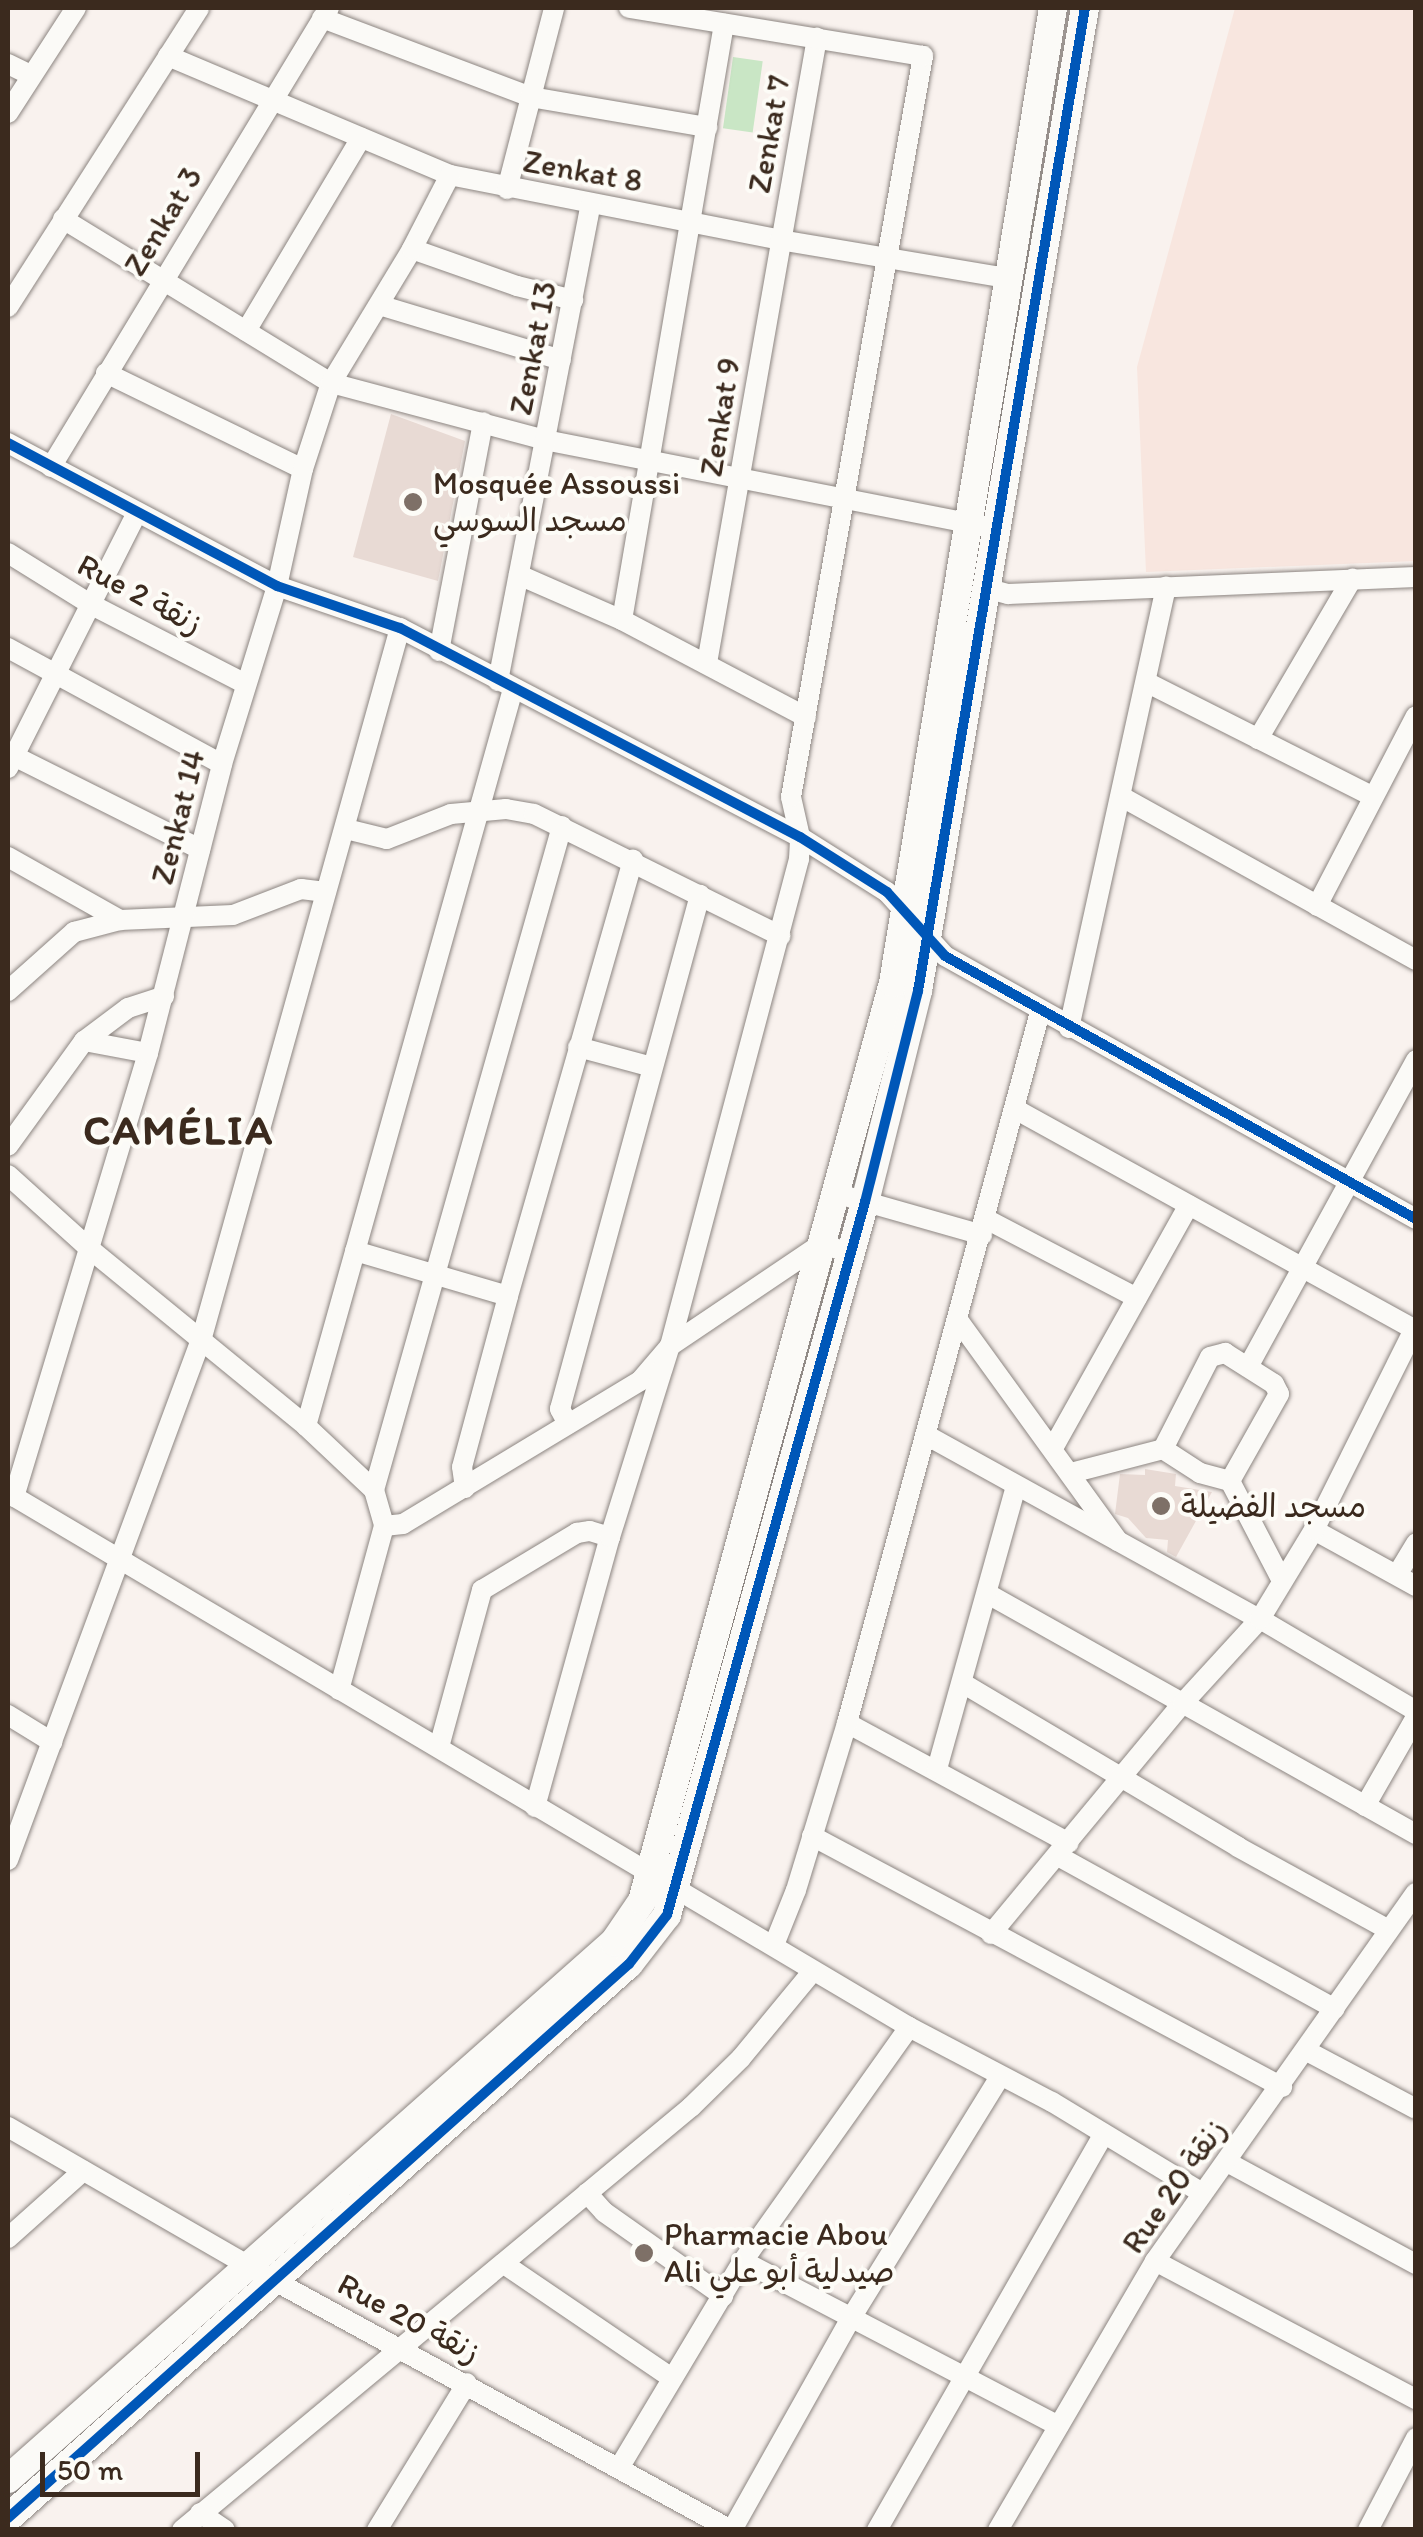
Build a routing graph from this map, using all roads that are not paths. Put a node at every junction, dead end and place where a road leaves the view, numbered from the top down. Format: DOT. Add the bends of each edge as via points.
graph roads {
  1 [pos="76,8"];
  2 [pos="199,8"];
  3 [pos="554,8"];
  4 [pos="629,8"];
  5 [pos="1053,8"];
  6 [pos="1085,8"];
  7 [pos="326,13"];
  8 [pos="724,24"];
  9 [pos="817,38"];
  10 [pos="168,56"];
  11 [pos="8,64"];
  12 [pos="31,75"];
  13 [pos="531,98"];
  14 [pos="270,100"];
  15 [pos="8,113"];
  16 [pos="706,126"];
  17 [pos="361,138"];
  18 [pos="450,174"];
  19 [pos="507,189"];
  20 [pos="592,204"];
  21 [pos="63,220"];
  22 [pos="690,220"];
  23 [pos="780,240"];
  24 [pos="412,250"];
  25 [pos="886,256"];
  26 [pos="1008,278"];
  27 [pos="160,283"];
  28 [pos="572,300"];
  29 [pos="378,305"];
  30 [pos="8,306"];
  31 [pos="246,331"];
  32 [pos="561,360"];
  33 [pos="106,373"];
  34 [pos="331,384"];
  35 [pos="484,422"];
  36 [pos="545,440"];
  37 [pos="8,444"];
  38 [pos="649,462"];
  39 [pos="51,467"];
  40 [pos="303,470"];
  41 [pos="740,478"];
  42 [pos="845,498"];
  43 [pos="138,513"];
  44 [pos="966,522"];
  45 [pos="994,528"];
  46 [pos="8,553"];
  47 [pos="519,575"];
  48 [pos="1416,577"];
  49 [pos="1352,579"];
  50 [pos="277,586"];
  51 [pos="1166,587"];
  52 [pos="985,588"];
  53 [pos="92,605"];
  54 [pos="622,620"];
  55 [pos="400,628"];
  56 [pos="8,648"];
  57 [pos="439,651"];
  58 [pos="707,663"];
  59 [pos="56,676"];
  60 [pos="1148,683"];
  61 [pos="246,684"];
  62 [pos="506,685"];
  63 [pos="1416,716"];
  64 [pos="806,717"];
  65 [pos="1258,739"];
  66 [pos="9,759"];
  67 [pos="222,764"];
  68 [pos="1372,796"];
  69 [pos="1122,797"];
  70 [pos="481,810"];
  71 [pos="562,826"];
  72 [pos="346,829"];
  73 [pos="800,838"];
  74 [pos="200,849"];
  75 [pos="8,857"];
  76 [pos="633,860"];
  77 [pos="326,892"];
  78 [pos="700,895"];
  79 [pos="1317,906"];
  80 [pos="905,910"];
  81 [pos="184,915"];
  82 [pos="120,920"];
  83 [pos="782,936"];
  84 [pos="926,938"];
  85 [pos="1416,960"];
  86 [pos="8,991"];
  87 [pos="164,996"];
  88 [pos="1040,1012"];
  89 [pos="1068,1028"];
  90 [pos="84,1041"];
  91 [pos="578,1047"];
  92 [pos="148,1053"];
  93 [pos="1416,1060"];
  94 [pos="652,1067"];
  95 [pos="1015,1108"];
  96 [pos="8,1146"];
  97 [pos="8,1174"];
  98 [pos="1347,1182"];
  99 [pos="835,1193"];
  100 [pos="865,1202"];
  101 [pos="1189,1204"];
  102 [pos="1416,1219"];
  103 [pos="984,1227"];
  104 [pos="821,1244"];
  105 [pos="90,1249"];
  106 [pos="354,1251"];
  107 [pos="850,1253"];
  108 [pos="1300,1266"];
  109 [pos="435,1274"];
  110 [pos="508,1296"];
  111 [pos="1136,1298"];
  112 [pos="958,1320"];
  113 [pos="1415,1329"];
  114 [pos="202,1337"];
  115 [pos="670,1346"];
  116 [pos="1248,1367"];
  117 [pos="568,1424"];
  118 [pos="306,1426"];
  119 [pos="926,1435"];
  120 [pos="1053,1448"];
  121 [pos="1163,1448"];
  122 [pos="1071,1473"];
  123 [pos="1230,1482"];
  124 [pos="1016,1486"];
  125 [pos="464,1488"];
  126 [pos="374,1490"];
  127 [pos="11,1495"];
  128 [pos="384,1526"];
  129 [pos="1314,1530"];
  130 [pos="610,1537"];
  131 [pos="1416,1543"];
  132 [pos="1120,1544"];
  133 [pos="117,1559"];
  134 [pos="1406,1580"];
  135 [pos="1282,1581"];
  136 [pos="988,1594"];
  137 [pos="1260,1619"];
  138 [pos="964,1684"];
  139 [pos="339,1690"];
  140 [pos="1183,1703"];
  141 [pos="1416,1714"];
  142 [pos="8,1715"];
  143 [pos="847,1722"];
  144 [pos="52,1742"];
  145 [pos="438,1747"];
  146 [pos="937,1769"];
  147 [pos="1122,1777"];
  148 [pos="1366,1806"];
  149 [pos="536,1808"];
  150 [pos="1416,1834"];
  151 [pos="812,1836"];
  152 [pos="1063,1850"];
  153 [pos="8,1860"];
  154 [pos="651,1874"];
  155 [pos="676,1889"];
  156 [pos="1416,1893"];
  157 [pos="1390,1930"];
  158 [pos="990,1934"];
  159 [pos="774,1945"];
  160 [pos="814,1971"];
  161 [pos="1335,2010"];
  162 [pos="909,2027"];
  163 [pos="1307,2051"];
  164 [pos="998,2078"];
  165 [pos="1282,2086"];
  166 [pos="1416,2109"];
  167 [pos="8,2127"];
  168 [pos="1104,2134"];
  169 [pos="1226,2162"];
  170 [pos="83,2170"];
  171 [pos="1202,2193"];
  172 [pos="587,2194"];
  173 [pos="8,2238"];
  174 [pos="743,2262"];
  175 [pos="1154,2262"];
  176 [pos="504,2264"];
  177 [pos="1416,2264"];
  178 [pos="248,2265"];
  179 [pos="273,2280"];
  180 [pos="723,2296"];
  181 [pos="851,2318"];
  182 [pos="398,2346"];
  183 [pos="670,2377"];
  184 [pos="968,2378"];
  185 [pos="467,2383"];
  186 [pos="1414,2395"];
  187 [pos="1058,2426"];
  188 [pos="1416,2438"];
  189 [pos="619,2468"];
  190 [pos="8,2479"];
  191 [pos="200,2513"];
  192 [pos="8,2518"];
  193 [pos="385,2527"];
  194 [pos="182,2530"];
  195 [pos="225,2530"];
  196 [pos="731,2530"];
  197 [pos="877,2530"];
  198 [pos="998,2530"];
  199 [pos="1368,2530"];
  1 -- 12 [label="street"];
  2 -- 10 [label="street"];
  3 -- 13 [label="street"];
  4 -- 8 [label="street"];
  5 -- 26 [label="street"];
  6 -- 45 [label="street"];
  7 -- 13 [label="street"];
  7 -- 14 [label="street, Zenkat 3"];
  8 -- 9 [label="street"];
  8 -- 16 [label="street"];
  9 -- 23 [label="street, Zenkat 7"];
  9 -- 25 [label="street" via="923,56"];
  10 -- 14 [label="street, Zenkat 8"];
  10 -- 21 [label="street"];
  11 -- 12 [label="street"];
  12 -- 15 [label="street"];
  13 -- 16 [label="street"];
  13 -- 19 [label="street"];
  14 -- 17 [label="street, Zenkat 8"];
  14 -- 27 [label="street, Zenkat 3"];
  16 -- 22 [label="street"];
  17 -- 18 [label="street, Zenkat 8"];
  17 -- 31 [label="street"];
  18 -- 19 [label="street, Zenkat 8"];
  18 -- 24 [label="street, Zenkat 14"];
  19 -- 20 [label="street, Zenkat 8"];
  20 -- 22 [label="street, Zenkat 8"];
  20 -- 28 [label="street, Zenkat 13"];
  21 -- 27 [label="street"];
  21 -- 30 [label="street"];
  22 -- 23 [label="street, Zenkat 8"];
  22 -- 38 [label="street"];
  23 -- 25 [label="street, Zenkat 8"];
  23 -- 41 [label="street, Zenkat 9"];
  24 -- 28 [label="street"];
  24 -- 29 [label="street, Zenkat 14"];
  25 -- 26 [label="street, Zenkat 8"];
  25 -- 42 [label="street"];
  26 -- 44 [label="street"];
  27 -- 31 [label="street"];
  27 -- 33 [label="street, Zenkat 3"];
  28 -- 32 [label="street, Zenkat 13"];
  29 -- 32 [label="street"];
  29 -- 34 [label="street, Zenkat 14"];
  31 -- 34 [label="street"];
  32 -- 36 [label="street, Zenkat 13"];
  33 -- 39 [label="street, Zenkat 3"];
  33 -- 40 [label="street"];
  34 -- 35 [label="street"];
  34 -- 40 [label="street, Zenkat 14"];
  35 -- 36 [label="street"];
  35 -- 57 [label="street"];
  36 -- 38 [label="street"];
  36 -- 47 [label="street, Zenkat 13"];
  37 -- 39 [label="street"];
  38 -- 41 [label="street"];
  38 -- 54 [label="street"];
  39 -- 43 [label="street"];
  40 -- 50 [label="street, Zenkat 14"];
  41 -- 42 [label="street"];
  41 -- 58 [label="street, Zenkat 9"];
  42 -- 44 [label="street"];
  42 -- 64 [label="street"];
  43 -- 50 [label="street"];
  43 -- 53 [label="street"];
  44 -- 45 [label="street"];
  44 -- 80 [label="street"];
  45 -- 52 [label="street"];
  46 -- 53 [label="street, Rue 2 زنقة"];
  47 -- 54 [label="street"];
  47 -- 62 [label="street, Zenkat 13"];
  48 -- 49 [label="street"];
  49 -- 51 [label="street"];
  49 -- 65 [label="street"];
  50 -- 55 [label="street"];
  50 -- 61 [label="street, Zenkat 14"];
  51 -- 52 [label="street" via="1008,594"];
  51 -- 60 [label="street"];
  52 -- 84 [label="street"];
  53 -- 59 [label="street"];
  53 -- 61 [label="street, Rue 2 زنقة"];
  54 -- 58 [label="street"];
  55 -- 57 [label="street"];
  55 -- 72 [label="street"];
  56 -- 59 [label="street"];
  57 -- 62 [label="street"];
  58 -- 64 [label="street"];
  59 -- 66 [label="street"];
  59 -- 67 [label="street"];
  60 -- 65 [label="street"];
  60 -- 69 [label="street"];
  61 -- 67 [label="street, Zenkat 14"];
  62 -- 70 [label="street, Zenkat 13"];
  62 -- 73 [label="street"];
  63 -- 68 [label="street"];
  64 -- 73 [label="street" via="792,797"];
  65 -- 68 [label="street"];
  66 -- 74 [label="street"];
  67 -- 74 [label="street, Zenkat 14"];
  68 -- 79 [label="street"];
  69 -- 79 [label="street"];
  69 -- 89 [label="street"];
  70 -- 71 [label="street" via="534,814"];
  70 -- 72 [label="street" via="451,814 387,839"];
  70 -- 106 [label="street, Zenkat 13"];
  71 -- 76 [label="street"];
  71 -- 109 [label="street"];
  72 -- 77 [label="street"];
  73 -- 80 [label="street"];
  73 -- 83 [label="street"];
  74 -- 81 [label="street, Zenkat 14"];
  75 -- 82 [label="street"];
  76 -- 78 [label="street"];
  76 -- 91 [label="street"];
  77 -- 81 [label="street" via="301,889 233,914"];
  77 -- 114 [label="street"];
  78 -- 83 [label="street"];
  78 -- 94 [label="street"];
  79 -- 85 [label="street"];
  80 -- 84 [label="street"];
  80 -- 99 [label="street"];
  81 -- 82 [label="street"];
  81 -- 87 [label="street, Zenkat 14"];
  82 -- 86 [label="street" via="74,932"];
  83 -- 115 [label="street"];
  84 -- 88 [label="street"];
  84 -- 100 [label="street"];
  87 -- 90 [label="street" via="128,1008"];
  87 -- 92 [label="street, Zenkat 14"];
  88 -- 89 [label="street"];
  88 -- 95 [label="street"];
  89 -- 98 [label="street"];
  90 -- 92 [label="street"];
  90 -- 96 [label="street"];
  91 -- 94 [label="street"];
  91 -- 110 [label="street"];
  92 -- 105 [label="street, Zenkat 14"];
  93 -- 98 [label="street"];
  94 -- 117 [label="street" via="560,1409"];
  95 -- 101 [label="street"];
  95 -- 103 [label="street"];
  97 -- 105 [label="street"];
  98 -- 102 [label="street"];
  98 -- 108 [label="street"];
  99 -- 100 [label="street"];
  99 -- 104 [label="street"];
  100 -- 103 [label="street"];
  100 -- 107 [label="street"];
  101 -- 108 [label="street"];
  101 -- 111 [label="street"];
  103 -- 111 [label="street"];
  103 -- 112 [label="street"];
  104 -- 107 [label="street"];
  104 -- 115 [label="street"];
  104 -- 154 [label="street"];
  105 -- 114 [label="street"];
  105 -- 127 [label="street, Zenkat 14"];
  106 -- 109 [label="street"];
  106 -- 118 [label="street, Zenkat 13"];
  107 -- 155 [label="street"];
  108 -- 113 [label="street"];
  108 -- 116 [label="street"];
  109 -- 110 [label="street"];
  109 -- 126 [label="street"];
  110 -- 125 [label="street" via="462,1467"];
  111 -- 120 [label="street"];
  112 -- 119 [label="street"];
  112 -- 120 [label="street"];
  113 -- 129 [label="street"];
  114 -- 118 [label="street"];
  114 -- 133 [label="street"];
  115 -- 117 [label="street" via="640,1381"];
  115 -- 130 [label="street"];
  116 -- 121 [label="street" via="1225,1353 1212,1354"];
  116 -- 123 [label="street" via="1279,1394"];
  117 -- 125 [label="street"];
  118 -- 126 [label="street"];
  119 -- 124 [label="street"];
  119 -- 143 [label="street"];
  120 -- 122 [label="street"];
  121 -- 122 [label="street"];
  121 -- 123 [label="street" via="1200,1474"];
  122 -- 132 [label="street"];
  123 -- 135 [label="street"];
  124 -- 132 [label="street"];
  124 -- 136 [label="street"];
  125 -- 128 [label="street" via="403,1524"];
  126 -- 128 [label="street"];
  127 -- 133 [label="street"];
  128 -- 139 [label="street"];
  129 -- 134 [label="street"];
  129 -- 135 [label="street"];
  130 -- 145 [label="street" via="578,1533 482,1590"];
  130 -- 149 [label="street"];
  131 -- 134 [label="street"];
  132 -- 137 [label="street"];
  133 -- 139 [label="street"];
  133 -- 144 [label="street"];
  135 -- 137 [label="street"];
  136 -- 138 [label="street"];
  136 -- 140 [label="street"];
  137 -- 140 [label="street"];
  137 -- 141 [label="street"];
  138 -- 146 [label="street"];
  138 -- 147 [label="street"];
  139 -- 145 [label="street"];
  140 -- 147 [label="street"];
  140 -- 148 [label="street"];
  141 -- 148 [label="street"];
  142 -- 144 [label="street"];
  143 -- 146 [label="street"];
  143 -- 151 [label="street"];
  144 -- 153 [label="street"];
  145 -- 149 [label="street"];
  146 -- 152 [label="street"];
  147 -- 152 [label="street"];
  147 -- 157 [label="street"];
  148 -- 150 [label="street"];
  149 -- 154 [label="street"];
  151 -- 158 [label="street"];
  151 -- 159 [label="street"];
  152 -- 158 [label="street"];
  152 -- 161 [label="street"];
  154 -- 155 [label="street"];
  154 -- 178 [label="street" via="614,1942"];
  155 -- 159 [label="street"];
  155 -- 179 [label="street" via="667,1916 629,1964"];
  156 -- 157 [label="street, Rue 20 زنقة"];
  157 -- 161 [label="street, Rue 20 زنقة"];
  158 -- 165 [label="street"];
  159 -- 160 [label="street"];
  160 -- 162 [label="street"];
  160 -- 172 [label="street" via="741,2058"];
  161 -- 163 [label="street, Rue 20 زنقة"];
  162 -- 164 [label="street"];
  162 -- 174 [label="street"];
  163 -- 165 [label="street, Rue 20 زنقة"];
  163 -- 166 [label="street"];
  164 -- 168 [label="street"];
  164 -- 181 [label="street"];
  165 -- 169 [label="street, Rue 20 زنقة"];
  167 -- 170 [label="street, Rue 20 زنقة"];
  168 -- 171 [label="street"];
  168 -- 184 [label="street"];
  169 -- 171 [label="street, Rue 20 زنقة"];
  169 -- 177 [label="street"];
  170 -- 173 [label="street"];
  170 -- 178 [label="street, Rue 20 زنقة"];
  171 -- 175 [label="street, Rue 20 زنقة"];
  172 -- 176 [label="street"];
  172 -- 180 [label="street"];
  174 -- 180 [label="street"];
  174 -- 181 [label="street"];
  175 -- 186 [label="street"];
  175 -- 187 [label="street, Rue 20 زنقة"];
  176 -- 182 [label="street"];
  176 -- 183 [label="street"];
  178 -- 179 [label="street, Rue 20 زنقة"];
  178 -- 190 [label="street"];
  179 -- 182 [label="street, Rue 20 زنقة"];
  179 -- 192 [label="street"];
  180 -- 183 [label="street"];
  181 -- 184 [label="street"];
  181 -- 196 [label="street"];
  182 -- 185 [label="street, Rue 20 زنقة"];
  182 -- 191 [label="street"];
  183 -- 189 [label="street"];
  184 -- 187 [label="street"];
  184 -- 197 [label="street"];
  185 -- 189 [label="street, Rue 20 زنقة"];
  185 -- 193 [label="street"];
  187 -- 198 [label="street, Rue 20 زنقة"];
  188 -- 199 [label="street"];
  189 -- 196 [label="street, Rue 20 زنقة"];
  191 -- 194 [label="street"];
  191 -- 195 [label="street"];
}
